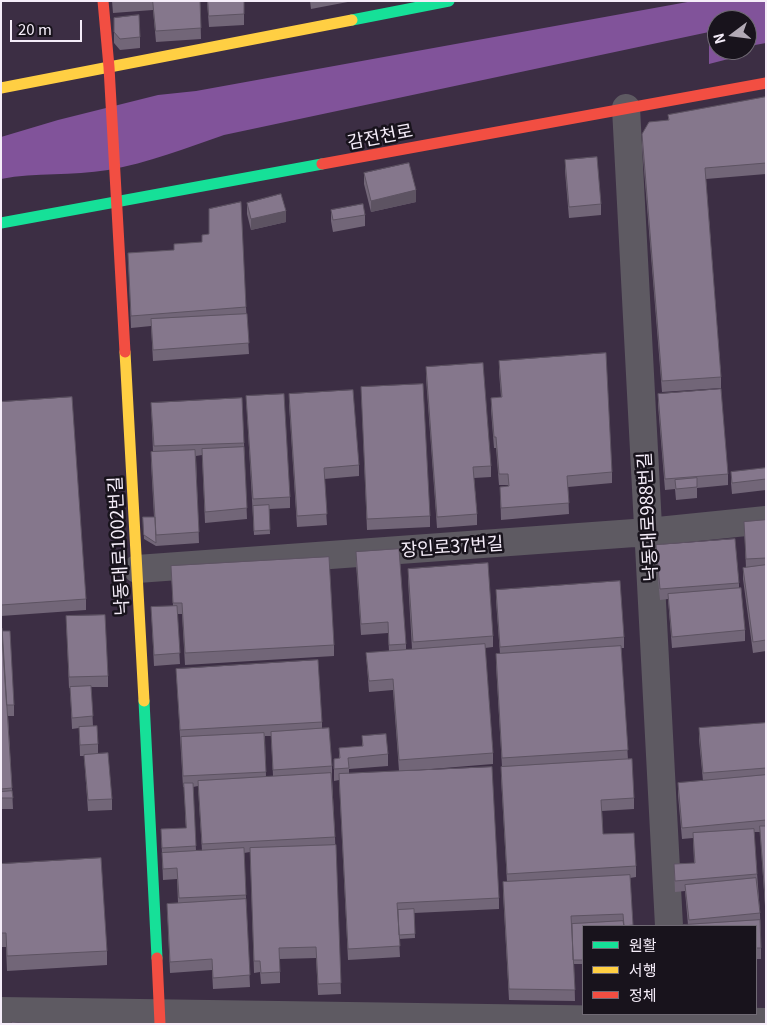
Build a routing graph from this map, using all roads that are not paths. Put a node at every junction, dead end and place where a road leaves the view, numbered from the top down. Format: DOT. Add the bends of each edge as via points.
graph roads {
  1 [pos="103,1"];
  2 [pos="449,1"];
  3 [pos="109,67"];
  4 [pos="766,83"];
  5 [pos="1,88"];
  6 [pos="626,108"];
  7 [pos="116,203"];
  8 [pos="1,223"];
  9 [pos="766,520"];
  10 [pos="648,532"];
  11 [pos="138,568"];
  12 [pos="669,925"];
  13 [pos="1,1011"];
  14 [pos="159,1019"];
  15 [pos="674,1019"];
  16 [pos="766,1022"];
  1 -- 3 [label="street, 낙동대로1002번길"];
  2 -- 3 [label="street"];
  3 -- 5 [label="street"];
  3 -- 7 [label="street, 낙동대로1002번길"];
  4 -- 6 [label="street, 감전천로"];
  6 -- 7 [label="street, 감전천로"];
  6 -- 10 [label="street, 낙동대로988번길"];
  7 -- 8 [label="street, 감전천로"];
  7 -- 11 [label="street, 낙동대로1002번길"];
  9 -- 10 [label="street, 장인로37번길"];
  10 -- 11 [label="street, 장인로37번길"];
  10 -- 12 [label="street, 낙동대로988번길"];
  11 -- 14 [label="street, 낙동대로1002번길"];
  13 -- 14 [label="street"];
  14 -- 15 [label="street"];
  15 -- 16 [label="street"];
}
